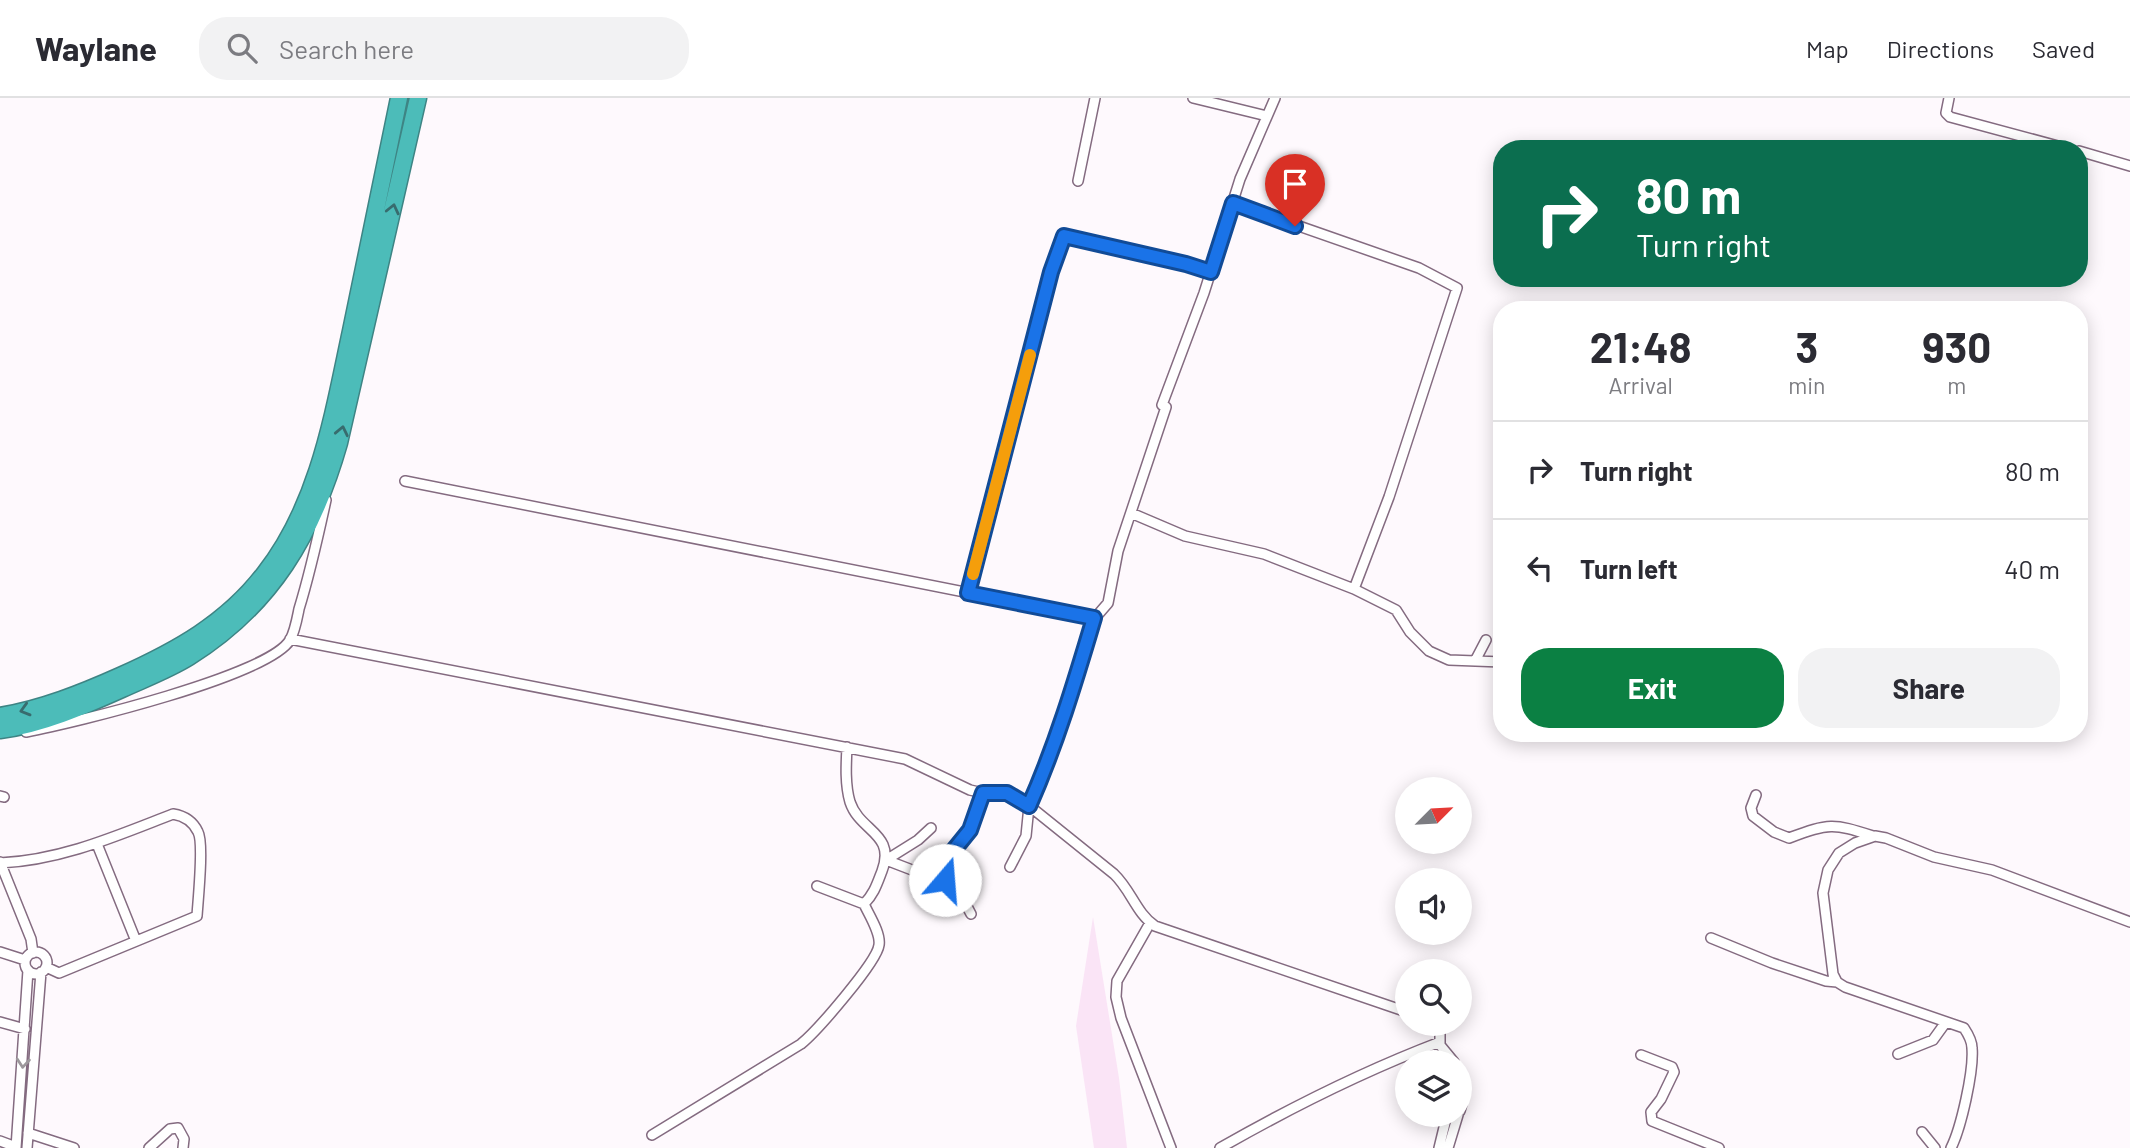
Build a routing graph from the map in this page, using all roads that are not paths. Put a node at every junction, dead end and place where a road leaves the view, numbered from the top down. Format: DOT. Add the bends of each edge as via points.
graph roads {
  1 [pos="399,98"];
  2 [pos="418,98"];
  3 [pos="1096,98"];
  4 [pos="1193,98"];
  5 [pos="1275,98"];
  6 [pos="1949,98"];
  7 [pos="1267,116"];
  8 [pos="2036,140"];
  9 [pos="2088,154"];
  10 [pos="2130,166"];
  11 [pos="1077,181"];
  12 [pos="1233,203"];
  13 [pos="1211,272"];
  14 [pos="333,464"];
  15 [pos="405,481"];
  16 [pos="1131,513"];
  17 [pos="1354,589"];
  18 [pos="968,593"];
  19 [pos="1094,618"];
  20 [pos="290,639"];
  21 [pos="1486,640"];
  22 [pos="1475,661"];
  23 [pos="1493,662"];
  24 [pos="0,716"];
  25 [pos="0,730"];
  26 [pos="0,738"];
  27 [pos="847,747"];
  28 [pos="983,793"];
  29 [pos="1756,795"];
  30 [pos="1029,806"];
  31 [pos="932,828"];
  32 [pos="1875,836"];
  33 [pos="97,844"];
  34 [pos="886,860"];
  35 [pos="0,863"];
  36 [pos="1010,867"];
  37 [pos="945,880"];
  38 [pos="817,886"];
  39 [pos="864,904"];
  40 [pos="971,914"];
  41 [pos="2130,922"];
  42 [pos="1150,923"];
  43 [pos="1711,939"];
  44 [pos="136,941"];
  45 [pos="0,952"];
  46 [pos="29,956"];
  47 [pos="43,969"];
  48 [pos="28,971"];
  49 [pos="1837,982"];
  50 [pos="1395,1008"];
  51 [pos="0,1022"];
  52 [pos="1946,1022"];
  53 [pos="25,1029"];
  54 [pos="1440,1036"];
  55 [pos="1440,1042"];
  56 [pos="1446,1050"];
  57 [pos="1898,1054"];
  58 [pos="1641,1055"];
  59 [pos="1444,1127"];
  60 [pos="1455,1127"];
  61 [pos="1922,1132"];
  62 [pos="28,1133"];
  63 [pos="652,1135"];
  64 [pos="0,1141"];
  65 [pos="16,1147"];
  66 [pos="27,1148"];
  67 [pos="75,1148"];
  68 [pos="149,1148"];
  69 [pos="183,1148"];
  70 [pos="1171,1148"];
  71 [pos="1220,1148"];
  72 [pos="1439,1148"];
  73 [pos="1448,1148"];
  74 [pos="1718,1148"];
  75 [pos="1934,1148"];
  76 [pos="1951,1148"];
  1 -- 24 [label="highway, one-way" via="316,478 286,543 230,612 184,645 71,696"];
  14 -- 2 [label="highway, one-way"];
  3 -- 11 [label="street"];
  4 -- 7 [label="street"];
  5 -- 7 [label="street"];
  6 -- 8 [label="street" via="1946,113 1950,117"];
  7 -- 12 [label="street"];
  9 -- 10 [label="street"];
  12 -- 13 [label="street"];
  12 -- 17 [label="street" via="1419,268 1457,288"];
  13 -- 16 [label="street"];
  13 -- 18 [label="street" via="1064,236"];
  14 -- 20 [label="street" via="313,563"];
  14 -- 25 [label="highway" via="298,548 265,594 231,627 187,658 105,697"];
  15 -- 18 [label="street"];
  16 -- 17 [label="street" via="1185,536 1264,554"];
  16 -- 19 [label="street" via="1108,603"];
  17 -- 22 [label="street" via="1396,610 1429,651 1449,660"];
  18 -- 19 [label="street"];
  19 -- 30 [label="street" via="1061,725"];
  20 -- 26 [label="street" via="255,666 224,678 60,726"];
  20 -- 27 [label="street"];
  21 -- 22 [label="street"];
  22 -- 23 [label="street"];
  27 -- 28 [label="street" via="905,759"];
  27 -- 34 [label="street" via="850,803 882,841"];
  28 -- 30 [label="street" via="1007,793"];
  28 -- 37 [label="street" via="970,830 953,851"];
  29 -- 32 [label="street" via="1753,816 1789,838 1823,825"];
  30 -- 36 [label="street" via="1026,836"];
  30 -- 42 [label="street" via="1115,874"];
  31 -- 34 [label="street"];
  32 -- 41 [label="street" via="1934,857 1992,870"];
  32 -- 49 [label="street" via="1839,853 1828,870 1823,893"];
  33 -- 35 [label="street" via="29,862"];
  33 -- 44 [label="street"];
  33 -- 44 [label="street" via="173,814 191,821 200,835 197,916"];
  34 -- 37 [label="street"];
  34 -- 39 [label="street" via="873,895"];
  35 -- 46 [label="street" via="31,939"];
  37 -- 40 [label="street" via="961,895"];
  38 -- 39 [label="street"];
  39 -- 63 [label="street" via="879,948 813,1033"];
  42 -- 50 [label="street"];
  42 -- 70 [label="street" via="1117,981 1116,997"];
  43 -- 49 [label="street"];
  44 -- 47 [label="street" via="58,973"];
  45 -- 46 [label="street"];
  46 -- 47 [label="street" via="42,955"];
  46 -- 48 [label="street"];
  47 -- 48 [label="street" via="36,974"];
  47 -- 62 [label="street"];
  48 -- 53 [label="street"];
  49 -- 52 [label="street"];
  51 -- 53 [label="street"];
  52 -- 57 [label="street" via="1933,1040"];
  52 -- 76 [label="street" via="1964,1028 1972,1048 1958,1135"];
  53 -- 65 [label="street, one-way"];
  54 -- 55 [label="street"];
  55 -- 56 [label="street"];
  55 -- 71 [label="street"];
  58 -- 74 [label="street" via="1674,1072 1651,1112 1652,1121"];
  59 -- 72 [label="street"];
  60 -- 73 [label="street"];
  61 -- 75 [label="street"];
  62 -- 66 [label="street"];
  62 -- 67 [label="street"];
  64 -- 65 [label="street"];
  68 -- 69 [label="street" via="170,1129 178,1128"];
}
